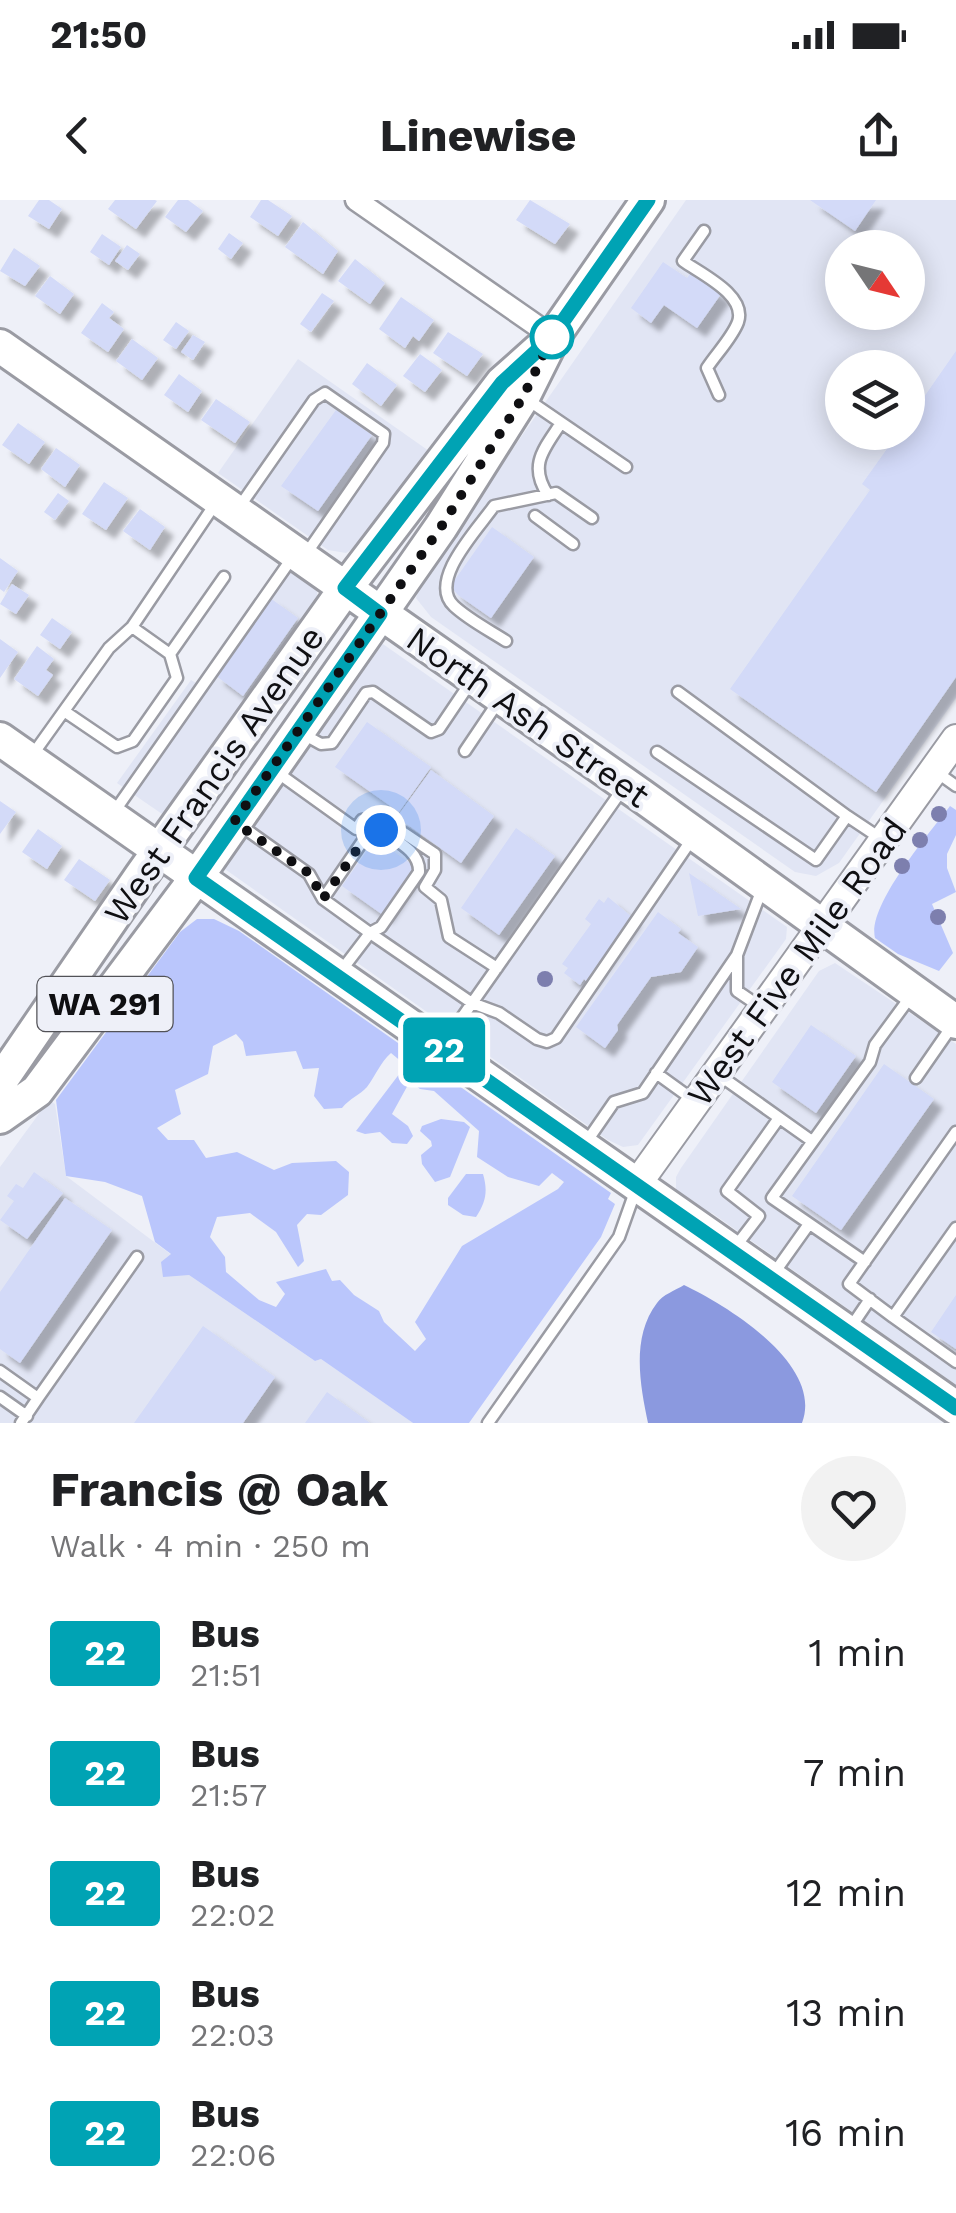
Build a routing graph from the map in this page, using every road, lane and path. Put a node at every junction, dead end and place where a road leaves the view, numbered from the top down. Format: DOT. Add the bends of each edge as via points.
graph roads {
  1 [pos="356,200"];
  2 [pos="648,200"];
  3 [pos="704,231"];
  4 [pos="552,337"];
  5 [pos="0,346"];
  6 [pos="718,395"];
  7 [pos="523,397"];
  8 [pos="561,423"];
  9 [pos="626,467"];
  10 [pos="548,495"];
  11 [pos="227,506"];
  12 [pos="535,516"];
  13 [pos="592,518"];
  14 [pos="573,544"];
  15 [pos="299,556"];
  16 [pos="224,577"];
  17 [pos="345,588"];
  18 [pos="380,614"];
  19 [pos="132,627"];
  20 [pos="506,641"];
  21 [pos="170,654"];
  22 [pos="474,678"];
  23 [pos="678,692"];
  24 [pos="501,697"];
  25 [pos="64,711"];
  26 [pos="298,730"];
  27 [pos="0,739"];
  28 [pos="956,739"];
  29 [pos="465,751"];
  30 [pos="657,752"];
  31 [pos="29,760"];
  32 [pos="272,768"];
  33 [pos="945,778"];
  34 [pos="626,785"];
  35 [pos="847,816"];
  36 [pos="111,817"];
  37 [pos="234,822"];
  38 [pos="695,834"];
  39 [pos="884,840"];
  40 [pos="158,851"];
  41 [pos="196,878"];
  42 [pos="764,884"];
  43 [pos="323,899"];
  44 [pos="824,926"];
  45 [pos="370,933"];
  46 [pos="737,955"];
  47 [pos="497,968"];
  48 [pos="338,976"];
  49 [pos="914,992"];
  50 [pos="472,1003"];
  51 [pos="764,1010"];
  52 [pos="956,1022"];
  53 [pos="440,1048"];
  54 [pos="717,1073"];
  55 [pos="656,1074"];
  56 [pos="916,1078"];
  57 [pos="0,1082"];
  58 [pos="696,1102"];
  59 [pos="0,1117"];
  60 [pos="780,1118"];
  61 [pos="956,1132"];
  62 [pos="812,1141"];
  63 [pos="583,1147"];
  64 [pos="638,1184"];
  65 [pos="772,1198"];
  66 [pos="759,1216"];
  67 [pos="809,1224"];
  68 [pos="956,1228"];
  69 [pos="732,1251"];
  70 [pos="137,1257"];
  71 [pos="865,1262"];
  72 [pos="771,1278"];
  73 [pos="870,1299"];
  74 [pos="893,1317"];
  75 [pos="847,1332"];
  76 [pos="956,1362"];
  77 [pos="0,1371"];
  78 [pos="0,1397"];
  79 [pos="38,1398"];
  80 [pos="956,1408"];
  81 [pos="24,1419"];
  82 [pos="488,1423"];
  1 -- 4 [label="street"];
  2 -- 4 [label="main road, West Francis Avenue / WA 291"];
  3 -- 6 [label="lane" via="683,261 739,309 738,322 707,368"];
  4 -- 7 [label="main road, West Francis Avenue / WA 291"];
  4 -- 17 [label="main road, West Francis Avenue / WA 291" via="502,383"];
  5 -- 11 [label="main road, North Ash Street"];
  7 -- 8 [label="lane"];
  7 -- 18 [label="main road, West Francis Avenue / WA 291"];
  8 -- 9 [label="lane"];
  8 -- 10 [label="lane" via="539,457 538,481"];
  10 -- 13 [label="lane" via="556,493"];
  10 -- 20 [label="lane" via="494,506 446,574 444,590 452,604"];
  11 -- 15 [label="main road, North Ash Street"];
  11 -- 15 [label="lane" via="325,393 384,434 383,443"];
  11 -- 19 [label="lane"];
  12 -- 14 [label="lane"];
  15 -- 17 [label="main road, North Ash Street"];
  15 -- 36 [label="lane"];
  16 -- 21 [label="lane"];
  17 -- 18 [label="main road, North Ash Street"];
  17 -- 40 [label="main road, West Francis Avenue / WA 291"];
  18 -- 22 [label="main road, North Ash Street"];
  18 -- 26 [label="main road, West Francis Avenue / WA 291"];
  19 -- 21 [label="lane"];
  19 -- 25 [label="lane"];
  21 -- 25 [label="lane" via="177,678 126,746 117,747"];
  22 -- 24 [label="main road, North Ash Street"];
  22 -- 26 [label="lane" via="439,729 430,732 372,692 332,743"];
  23 -- 35 [label="lane"];
  24 -- 29 [label="lane"];
  24 -- 34 [label="main road, North Ash Street"];
  25 -- 31 [label="lane"];
  26 -- 32 [label="main road, West Francis Avenue / WA 291"];
  27 -- 31 [label="main road"];
  28 -- 33 [label="main road, West Five Mile Road"];
  30 -- 35 [label="lane" via="816,860"];
  31 -- 36 [label="main road"];
  32 -- 37 [label="main road, West Francis Avenue / WA 291"];
  32 -- 47 [label="lane" via="356,829 362,820 380,817 435,854 426,887 441,900 449,937"];
  33 -- 39 [label="main road, West Five Mile Road"];
  34 -- 38 [label="main road, North Ash Street"];
  34 -- 47 [label="lane"];
  35 -- 39 [label="lane"];
  36 -- 40 [label="main road"];
  37 -- 41 [label="main road, West Francis Avenue / WA 291"];
  37 -- 43 [label="lane" via="310,874"];
  38 -- 42 [label="main road, North Ash Street"];
  38 -- 50 [label="lane" via="556,1038 537,1039"];
  39 -- 44 [label="main road, West Five Mile Road"];
  40 -- 41 [label="main road"];
  40 -- 57 [label="main road, West Francis Avenue / WA 291"];
  41 -- 48 [label="main road"];
  41 -- 59 [label="main road, West Francis Avenue / WA 291" via="37,1091"];
  42 -- 44 [label="main road, North Ash Street"];
  42 -- 46 [label="lane"];
  43 -- 45 [label="lane"];
  43 -- 45 [label="lane" via="369,832 381,830 412,852 420,872 382,927"];
  44 -- 49 [label="main road, North Ash Street"];
  44 -- 51 [label="main road, West Five Mile Road"];
  45 -- 48 [label="lane"];
  45 -- 50 [label="lane"];
  46 -- 51 [label="lane" via="737,991"];
  46 -- 55 [label="lane"];
  47 -- 50 [label="lane"];
  48 -- 53 [label="main road"];
  49 -- 52 [label="main road, North Ash Street"];
  49 -- 62 [label="lane"];
  50 -- 53 [label="lane"];
  51 -- 54 [label="main road, West Five Mile Road"];
  52 -- 56 [label="lane"];
  53 -- 63 [label="main road"];
  54 -- 58 [label="main road, West Five Mile Road"];
  54 -- 60 [label="lane"];
  55 -- 58 [label="lane"];
  55 -- 63 [label="lane" via="643,1093 614,1102"];
  58 -- 64 [label="main road, West Five Mile Road"];
  60 -- 62 [label="lane"];
  60 -- 66 [label="lane" via="726,1191"];
  61 -- 71 [label="lane"];
  62 -- 65 [label="lane"];
  63 -- 64 [label="main road"];
  64 -- 69 [label="main road"];
  64 -- 82 [label="lane" via="619,1237"];
  65 -- 66 [label="lane"];
  65 -- 67 [label="lane"];
  66 -- 69 [label="lane"];
  67 -- 71 [label="lane"];
  67 -- 72 [label="lane"];
  68 -- 74 [label="lane"];
  69 -- 72 [label="main road"];
  70 -- 79 [label="lane"];
  71 -- 73 [label="lane" via="849,1284"];
  72 -- 75 [label="main road"];
  73 -- 74 [label="lane"];
  73 -- 75 [label="lane"];
  74 -- 76 [label="lane"];
  75 -- 80 [label="main road"];
  77 -- 79 [label="lane"];
  78 -- 81 [label="lane"];
  79 -- 81 [label="lane"];
}
